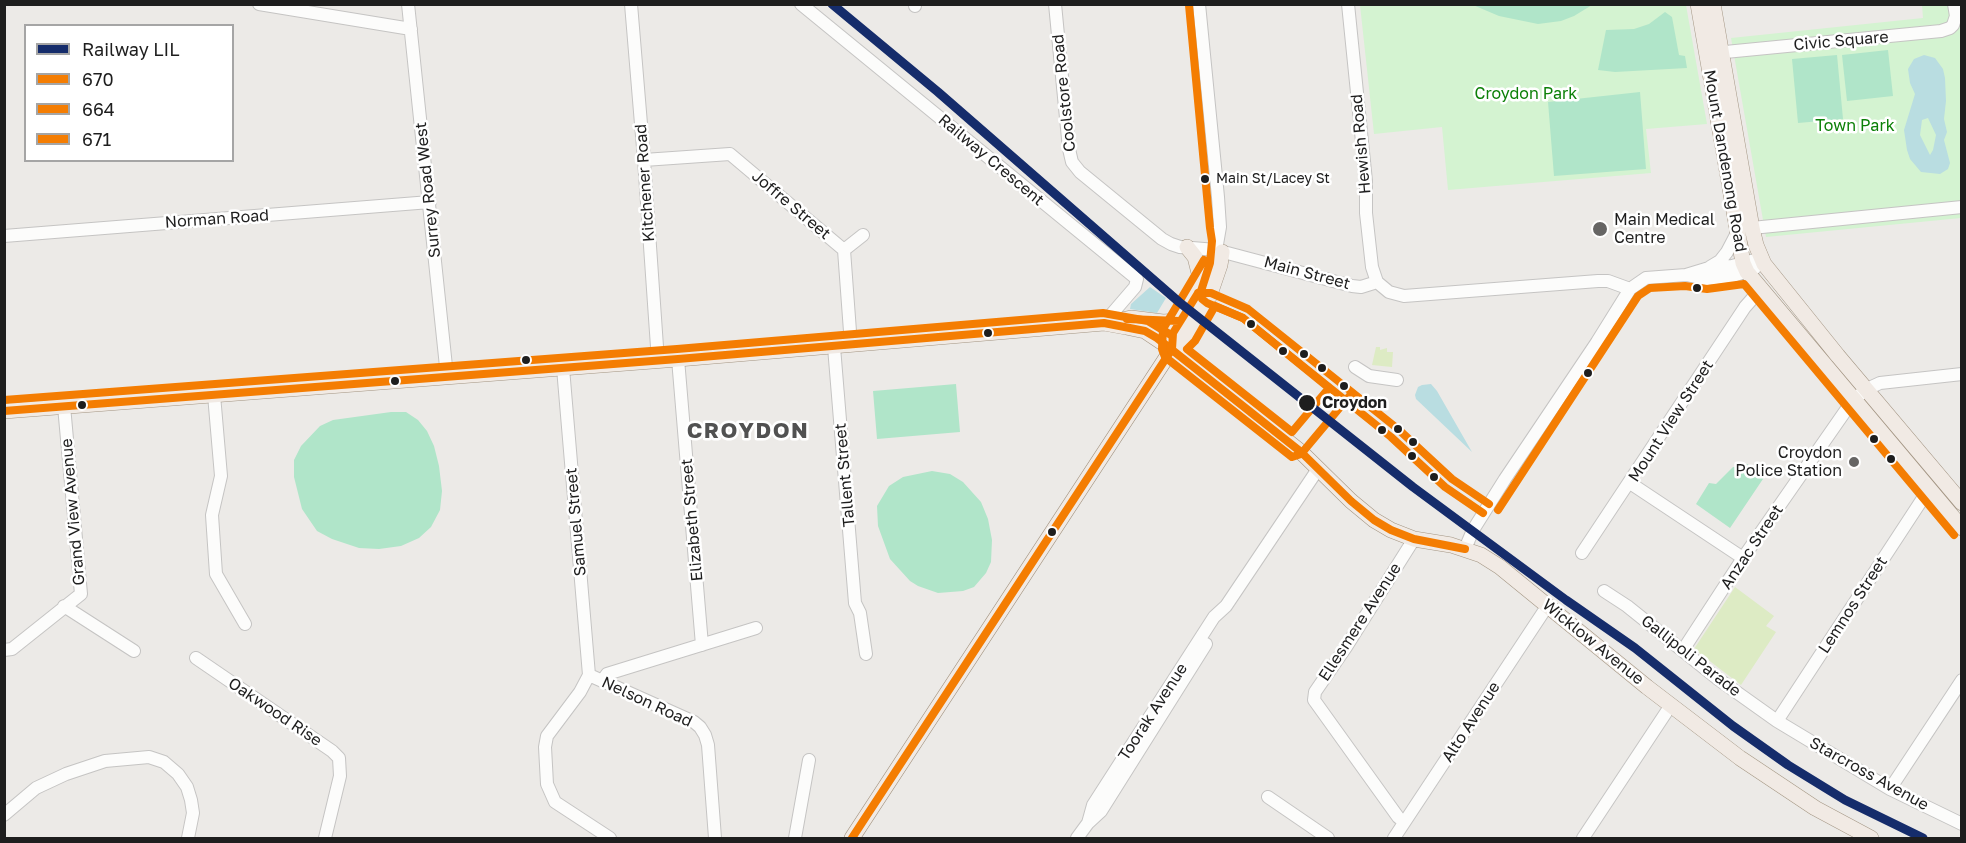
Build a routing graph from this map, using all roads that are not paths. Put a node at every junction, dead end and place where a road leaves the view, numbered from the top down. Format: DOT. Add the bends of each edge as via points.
graph roads {
  1 [pos="259,4"];
  2 [pos="408,4"];
  3 [pos="631,4"];
  4 [pos="801,4"];
  5 [pos="1055,4"];
  6 [pos="1199,4"];
  7 [pos="1348,4"];
  8 [pos="1698,4"];
  9 [pos="1713,4"];
  10 [pos="1954,4"];
  11 [pos="411,29"];
  12 [pos="1722,52"];
  13 [pos="1706,54"];
  14 [pos="644,160"];
  15 [pos="1086,176"];
  16 [pos="430,202"];
  17 [pos="1962,207"];
  18 [pos="1745,229"];
  19 [pos="863,235"];
  20 [pos="4,236"];
  21 [pos="1187,247"];
  22 [pos="844,250"];
  23 [pos="1219,251"];
  24 [pos="1763,261"];
  25 [pos="1745,267"];
  26 [pos="1709,268"];
  27 [pos="1686,275"];
  28 [pos="1377,282"];
  29 [pos="1202,285"];
  30 [pos="1630,289"];
  31 [pos="1760,290"];
  32 [pos="1179,321"];
  33 [pos="1104,323"];
  34 [pos="851,345"];
  35 [pos="834,347"];
  36 [pos="1172,350"];
  37 [pos="678,359"];
  38 [pos="658,361"];
  39 [pos="1355,366"];
  40 [pos="563,368"];
  41 [pos="1962,374"];
  42 [pos="447,376"];
  43 [pos="1397,380"];
  44 [pos="1867,389"];
  45 [pos="214,395"];
  46 [pos="1853,400"];
  47 [pos="64,406"];
  48 [pos="4,411"];
  49 [pos="1318,469"];
  50 [pos="1630,483"];
  51 [pos="1929,489"];
  52 [pos="1962,503"];
  53 [pos="1962,528"];
  54 [pos="1414,539"];
  55 [pos="1465,549"];
  56 [pos="1582,553"];
  57 [pos="1743,558"];
  58 [pos="1604,591"];
  59 [pos="1548,605"];
  60 [pos="64,606"];
  61 [pos="245,624"];
  62 [pos="756,628"];
  63 [pos="702,645"];
  64 [pos="4,650"];
  65 [pos="1683,650"];
  66 [pos="134,651"];
  67 [pos="866,654"];
  68 [pos="196,658"];
  69 [pos="589,675"];
  70 [pos="1962,680"];
  71 [pos="602,681"];
  72 [pos="1671,705"];
  73 [pos="1777,722"];
  74 [pos="809,760"];
  75 [pos="1890,789"];
  76 [pos="1268,797"];
  77 [pos="4,815"];
  78 [pos="1404,822"];
  79 [pos="1962,824"];
  80 [pos="188,838"];
  81 [pos="325,838"];
  82 [pos="610,838"];
  83 [pos="715,838"];
  84 [pos="795,838"];
  85 [pos="852,838"];
  86 [pos="1077,838"];
  87 [pos="1328,838"];
  88 [pos="1394,838"];
  89 [pos="1583,838"];
  90 [pos="1871,838"];
  1 -- 11 [label="street"];
  2 -- 11 [label="street, Surrey Road West"];
  3 -- 14 [label="street, Kitchener Road"];
  4 -- 33 [label="street, Railway Crescent" via="1137,279 1135,287"];
  5 -- 15 [label="street, Coolstore Road" via="1069,151 1076,169"];
  6 -- 23 [label="street" via="1223,240"];
  7 -- 28 [label="street, Hewish Road" via="1367,222"];
  8 -- 13 [label="main road, Mount Dandenong Road"];
  9 -- 12 [label="main road, Mount Dandenong Road"];
  10 -- 12 [label="street, Civic Square" via="1953,26 1941,31"];
  11 -- 16 [label="street, Surrey Road West"];
  12 -- 13 [label="street, Civic Square"];
  12 -- 18 [label="main road, Mount Dandenong Road"];
  13 -- 18 [label="main road, Mount Dandenong Road"];
  14 -- 22 [label="street, Joffre Street" via="730,154"];
  14 -- 38 [label="street, Kitchener Road"];
  15 -- 21 [label="street, Main Street" via="1162,239"];
  16 -- 20 [label="street, Norman Road"];
  16 -- 42 [label="street, Surrey Road West"];
  17 -- 18 [label="street"];
  18 -- 24 [label="main road, Mount Dandenong Road"];
  18 -- 25 [label="main road, Mount Dandenong Road"];
  18 -- 26 [label="street" via="1720,261"];
  19 -- 22 [label="street"];
  21 -- 23 [label="street, Main Street"];
  21 -- 29 [label="main road" via="1195,257"];
  22 -- 34 [label="street, Joffre Street"];
  23 -- 28 [label="street, Main Street" via="1352,286"];
  23 -- 29 [label="main road"];
  23 -- 36 [label="main road" via="1220,265 1208,300"];
  24 -- 25 [label="street"];
  24 -- 44 [label="main road, Mount Dandenong Road"];
  25 -- 26 [label="street"];
  25 -- 27 [label="street" via="1739,275 1707,279"];
  25 -- 31 [label="main road, Mount Dandenong Road"];
  26 -- 27 [label="street"];
  27 -- 30 [label="street" via="1647,278"];
  28 -- 30 [label="street" via="1392,294 1404,296 1598,281"];
  29 -- 32 [label="main road"];
  30 -- 55 [label="street" via="1505,479"];
  31 -- 46 [label="main road, Mount Dandenong Road"];
  31 -- 50 [label="street, Mount View Street"];
  32 -- 33 [label="main road" via="1131,318"];
  32 -- 36 [label="main road" via="1173,333"];
  33 -- 34 [label="main road"];
  33 -- 36 [label="main road, Wicklow Avenue" via="1144,332"];
  34 -- 35 [label="main road"];
  35 -- 37 [label="main road"];
  35 -- 67 [label="street, Tallent Street" via="855,603"];
  36 -- 49 [label="main road, Wicklow Avenue"];
  36 -- 85 [label="main road"];
  37 -- 38 [label="main road"];
  37 -- 63 [label="street, Elizabeth Street"];
  38 -- 40 [label="main road"];
  39 -- 43 [label="street" via="1369,376"];
  40 -- 42 [label="main road"];
  40 -- 69 [label="street, Samuel Street"];
  41 -- 44 [label="street" via="1880,383"];
  42 -- 45 [label="main road"];
  44 -- 46 [label="street, Anzac Street"];
  44 -- 52 [label="main road, Mount Dandenong Road"];
  45 -- 47 [label="main road"];
  45 -- 61 [label="street" via="220,476 212,514 216,574"];
  46 -- 51 [label="main road, Mount Dandenong Road"];
  46 -- 57 [label="street, Anzac Street"];
  47 -- 48 [label="main road"];
  47 -- 60 [label="street, Grand View Avenue" via="81,594"];
  49 -- 54 [label="main road, Wicklow Avenue" via="1374,520"];
  49 -- 86 [label="street, Toorak Avenue" via="1226,606 1222,619 1101,811"];
  50 -- 56 [label="street, Mount View Street"];
  50 -- 57 [label="street"];
  51 -- 53 [label="main road, Mount Dandenong Road"];
  51 -- 73 [label="street, Lemnos Street"];
  54 -- 55 [label="main road, Wicklow Avenue"];
  54 -- 78 [label="street, Ellesmere Avenue" via="1315,692 1314,700"];
  55 -- 59 [label="main road, Wicklow Avenue" via="1500,567"];
  57 -- 65 [label="street, Anzac Street"];
  58 -- 65 [label="street, Gallipoli Parade"];
  59 -- 72 [label="main road, Wicklow Avenue"];
  59 -- 78 [label="street, Alto Avenue"];
  60 -- 64 [label="street, Grand View Avenue" via="12,649"];
  60 -- 66 [label="street"];
  62 -- 63 [label="street"];
  63 -- 71 [label="street" via="607,675"];
  65 -- 73 [label="street, Gallipoli Parade"];
  68 -- 81 [label="street, Oakwood Rise" via="339,758 340,776"];
  69 -- 71 [label="street, Nelson Road"];
  69 -- 82 [label="street" via="547,736 546,784 555,802"];
  70 -- 75 [label="street"];
  71 -- 83 [label="street, Nelson Road" via="700,727 708,745"];
  72 -- 89 [label="street"];
  72 -- 90 [label="main road, Wicklow Avenue" via="1773,782"];
  73 -- 75 [label="street, Starcross Avenue"];
  74 -- 84 [label="street"];
  75 -- 79 [label="street, Starcross Avenue"];
  76 -- 87 [label="street"];
  77 -- 80 [label="street" via="36,789 66,774 105,761 149,757 164,762 187,787 193,813"];
  78 -- 88 [label="street, Alto Avenue"];
}
